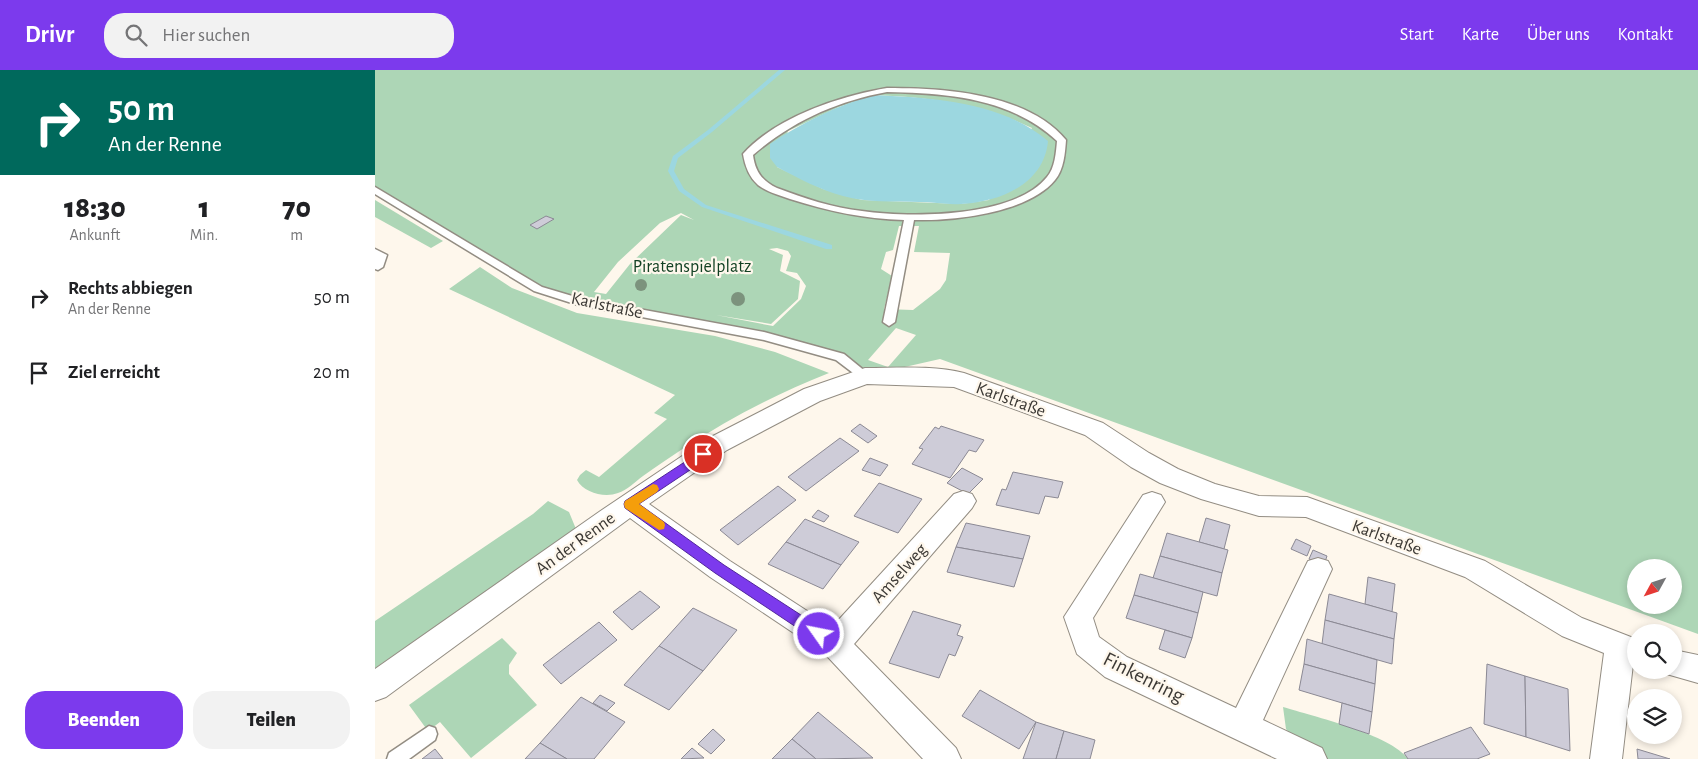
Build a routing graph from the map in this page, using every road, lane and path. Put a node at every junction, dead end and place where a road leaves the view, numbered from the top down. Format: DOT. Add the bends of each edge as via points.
graph roads {
  1 [pos="375,190"];
  2 [pos="910,217"];
  3 [pos="375,252"];
  4 [pos="378,267"];
  5 [pos="889,322"];
  6 [pos="865,376"];
  7 [pos="963,501"];
  8 [pos="1152,502"];
  9 [pos="630,504"];
  10 [pos="1318,569"];
  11 [pos="835,645"];
  12 [pos="1627,650"];
  13 [pos="1627,655"];
  14 [pos="1682,665"];
  15 [pos="1698,669"];
  16 [pos="375,687"];
  17 [pos="1244,726"];
  18 [pos="429,734"];
  19 [pos="933,754"];
  20 [pos="395,759"];
  21 [pos="1311,759"];
  22 [pos="1606,759"];
  1 -- 6 [label="lane, Karlstraße" via="538,289 578,301 764,336 840,357"];
  2 -- 2 [label="lane" via="972,214 1002,208 1026,198 1051,179 1061,154 1062,140 1043,123 1006,106 930,91 887,90 848,97 824,108 764,139 748,154 749,168 766,186 839,210"];
  2 -- 5 [label="lane"];
  3 -- 4 [label="lane" via="382,255"];
  6 -- 9 [label="street, An der Renne" via="812,395 718,444"];
  6 -- 12 [label="street, Karlstraße" via="911,376 965,382 1094,430 1139,460 1210,492 1259,506 1307,508 1475,570 1572,627"];
  7 -- 11 [label="street, Amselweg"];
  8 -- 17 [label="street, Finkenring" via="1079,617 1087,645 1116,667"];
  9 -- 11 [label="street" via="720,569"];
  9 -- 16 [label="street, An der Renne"];
  10 -- 17 [label="street"];
  11 -- 19 [label="street"];
  13 -- 22 [label="street"];
  14 -- 15 [label="street"];
  17 -- 21 [label="street, Finkenring"];
  18 -- 20 [label="lane"];
}
